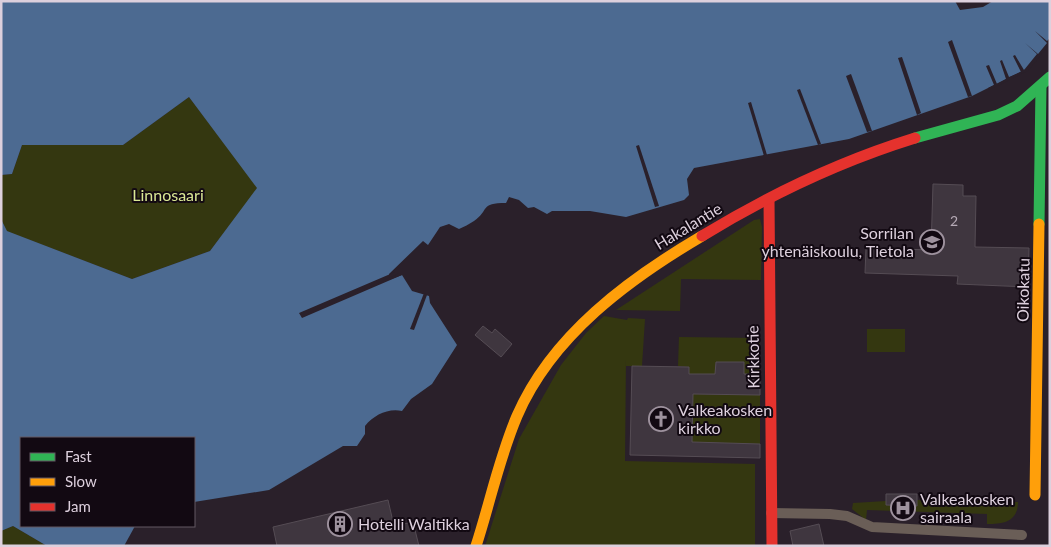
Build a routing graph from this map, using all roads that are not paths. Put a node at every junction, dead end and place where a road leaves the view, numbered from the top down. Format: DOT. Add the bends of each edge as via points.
graph roads {
  1 [pos="1050,77"];
  2 [pos="1042,86"];
  3 [pos="769,199"];
  4 [pos="1044,302"];
  5 [pos="1035,495"];
  6 [pos="771,513"];
  7 [pos="1022,535"];
  8 [pos="476,546"];
  9 [pos="772,546"];
  1 -- 2 [label="street, Hakalantie"];
  2 -- 3 [label="street, Hakalantie" via="998,115 875,151"];
  2 -- 4 [label="street, Oikokatu"];
  3 -- 6 [label="street, Kirkkotie"];
  3 -- 8 [label="street, Hakalantie" via="694,239 635,278 601,306 560,348 514,422"];
  4 -- 5 [label="street, Oikokatu"];
  6 -- 7 [label="street" via="847,516 872,527"];
  6 -- 9 [label="street, Kirkkotie"];
}
